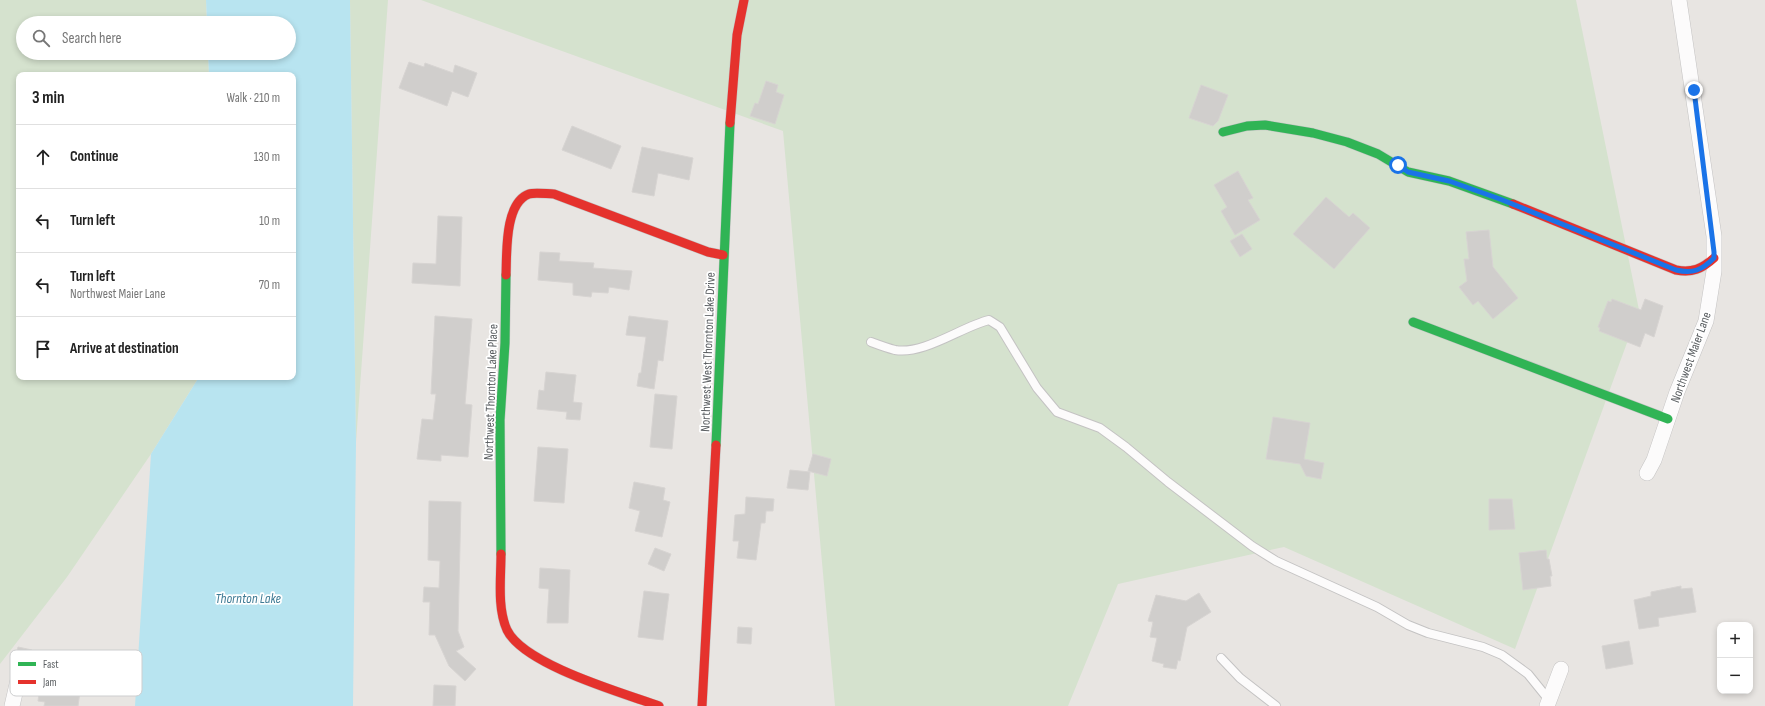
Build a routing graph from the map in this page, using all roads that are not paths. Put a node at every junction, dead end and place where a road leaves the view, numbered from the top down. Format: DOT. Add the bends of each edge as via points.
graph roads {
  1 [pos="744,0"];
  2 [pos="1679,0"];
  3 [pos="1223,132"];
  4 [pos="723,255"];
  5 [pos="1714,258"];
  6 [pos="1413,322"];
  7 [pos="871,342"];
  8 [pos="1668,419"];
  9 [pos="1647,473"];
  10 [pos="1222,658"];
  11 [pos="1561,669"];
  12 [pos="14,696"];
  13 [pos="1548,703"];
  14 [pos="12,706"];
  15 [pos="659,706"];
  16 [pos="702,706"];
  17 [pos="1276,706"];
  1 -- 4 [label="street, Northwest West Thornton Lake Drive" via="732,82"];
  2 -- 5 [label="street, Northwest Maier Lane" via="1714,236"];
  3 -- 5 [label="street" via="1265,124 1313,133 1378,154 1408,172 1449,181 1500,199 1676,270 1694,272 1702,269"];
  4 -- 15 [label="street, Northwest Thornton Lake Place" via="708,252 554,194 529,194 522,199 512,213 507,233 500,420 502,601 506,626 524,650 541,660"];
  4 -- 16 [label="street, Northwest West Thornton Lake Drive"];
  5 -- 8 [label="street, Northwest Maier Lane" via="1713,288 1706,322"];
  6 -- 8 [label="street"];
  7 -- 13 [label="lane" via="896,350 915,349 972,324 989,320 1000,327 1037,388 1057,412 1105,432 1252,546 1276,561 1376,607 1408,625 1502,654 1528,674"];
  8 -- 9 [label="street, Northwest Maier Lane"];
  10 -- 17 [label="lane" via="1240,678"];
  11 -- 13 [label="street"];
  12 -- 14 [label="street"];
}
